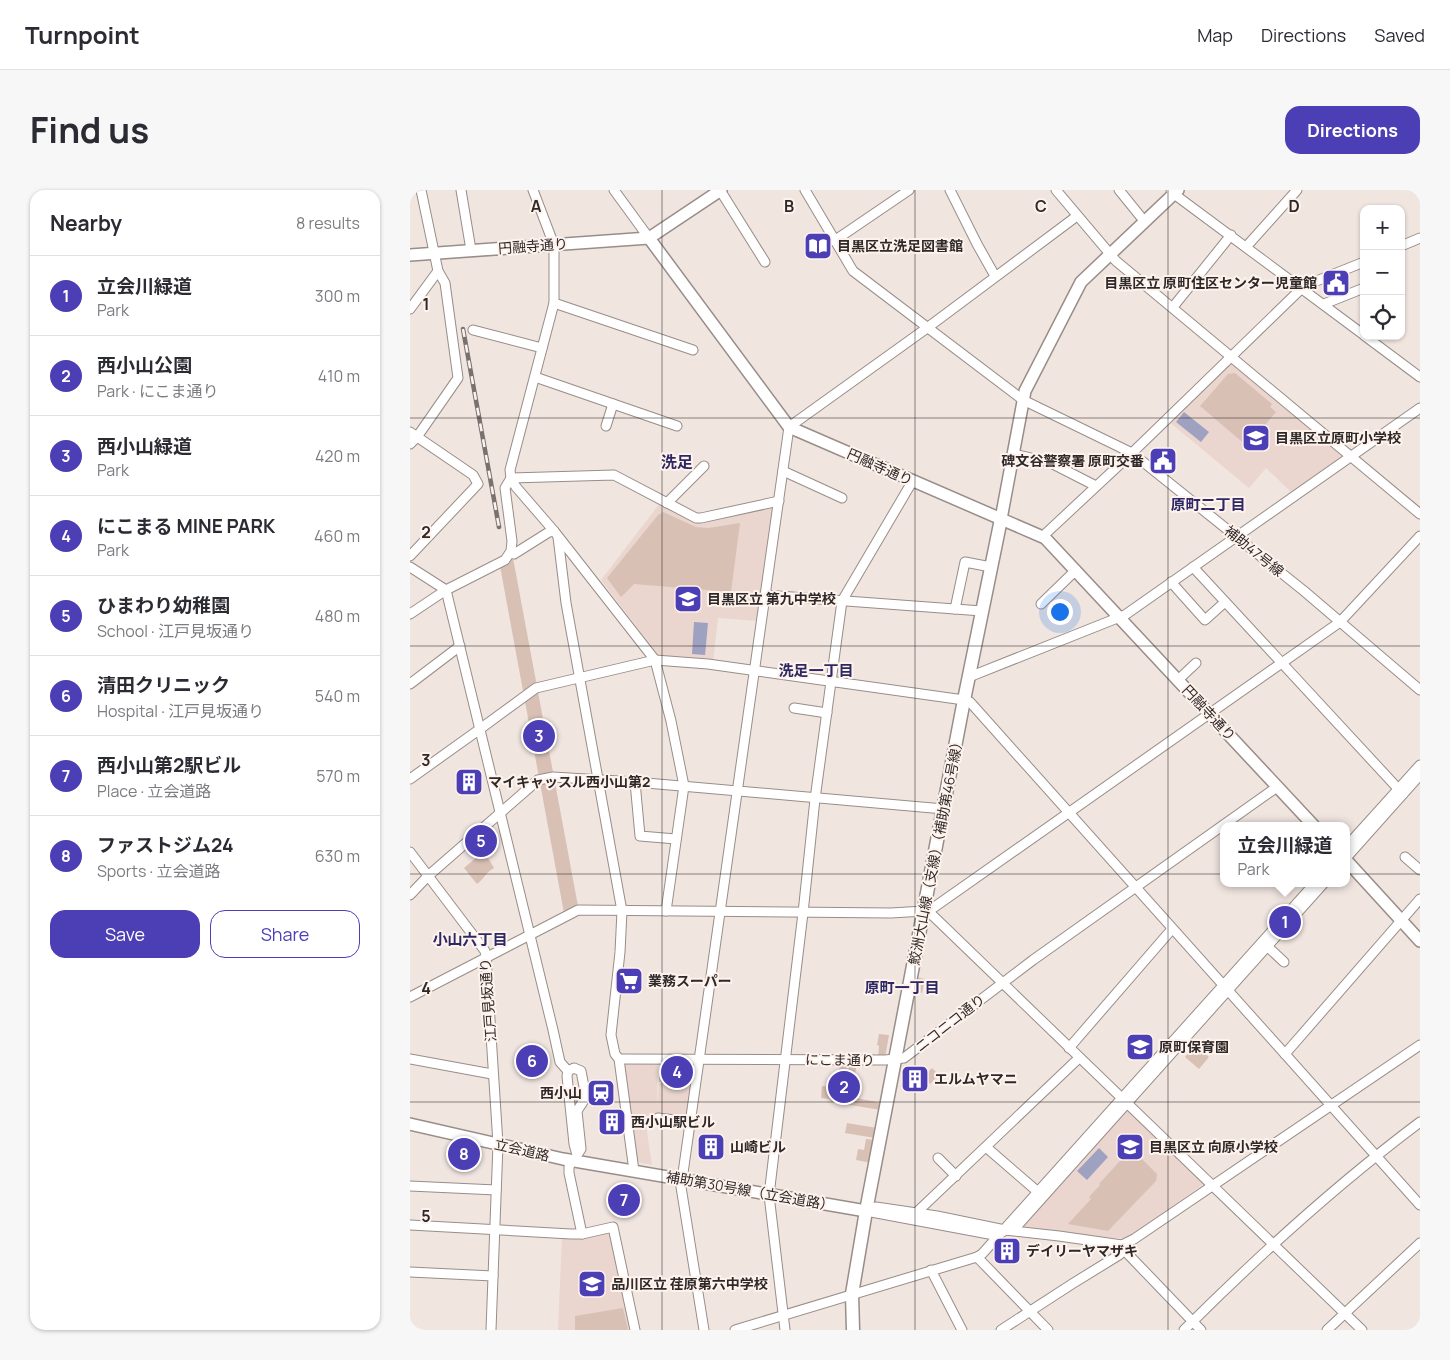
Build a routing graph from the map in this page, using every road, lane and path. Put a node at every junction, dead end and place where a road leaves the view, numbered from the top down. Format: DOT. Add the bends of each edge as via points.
graph roads {
  1 [pos="421,190"];
  2 [pos="461,190"];
  3 [pos="533,190"];
  4 [pos="614,190"];
  5 [pos="720,190"];
  6 [pos="805,190"];
  7 [pos="909,190"];
  8 [pos="950,190"];
  9 [pos="1056,190"];
  10 [pos="1120,190"];
  11 [pos="1297,190"];
  12 [pos="1174,191"];
  13 [pos="1077,216"];
  14 [pos="1145,222"];
  15 [pos="1232,235"];
  16 [pos="649,238"];
  17 [pos="1420,238"];
  18 [pos="834,241"];
  19 [pos="1405,244"];
  20 [pos="554,245"];
  21 [pos="1246,247"];
  22 [pos="471,250"];
  23 [pos="435,253"];
  24 [pos="410,255"];
  25 [pos="1110,255"];
  26 [pos="765,262"];
  27 [pos="1360,264"];
  28 [pos="438,271"];
  29 [pos="995,276"];
  30 [pos="1302,288"];
  31 [pos="1360,290"];
  32 [pos="554,303"];
  33 [pos="1324,304"];
  34 [pos="1172,307"];
  35 [pos="410,309"];
  36 [pos="928,328"];
  37 [pos="473,330"];
  38 [pos="1360,333"];
  39 [pos="1369,340"];
  40 [pos="542,348"];
  41 [pos="693,350"];
  42 [pos="1231,356"];
  43 [pos="535,377"];
  44 [pos="1420,378"];
  45 [pos="1023,400"];
  46 [pos="613,404"];
  47 [pos="1420,408"];
  48 [pos="606,426"];
  49 [pos="677,426"];
  50 [pos="788,427"];
  51 [pos="412,437"];
  52 [pos="1132,453"];
  53 [pos="1012,454"];
  54 [pos="1350,456"];
  55 [pos="704,466"];
  56 [pos="783,471"];
  57 [pos="511,478"];
  58 [pos="912,482"];
  59 [pos="1096,486"];
  60 [pos="842,498"];
  61 [pos="779,501"];
  62 [pos="667,503"];
  63 [pos="1420,514"];
  64 [pos="1001,519"];
  65 [pos="556,533"];
  66 [pos="1236,536"];
  67 [pos="1420,536"];
  68 [pos="1042,537"];
  69 [pos="514,554"];
  70 [pos="410,556"];
  71 [pos="410,567"];
  72 [pos="991,567"];
  73 [pos="1193,567"];
  74 [pos="1076,570"];
  75 [pos="1170,582"];
  76 [pos="446,590"];
  77 [pos="765,595"];
  78 [pos="842,601"];
  79 [pos="1225,602"];
  80 [pos="1041,604"];
  81 [pos="955,609"];
  82 [pos="982,611"];
  83 [pos="410,614"];
  84 [pos="1119,618"];
  85 [pos="1340,622"];
  86 [pos="460,646"];
  87 [pos="655,660"];
  88 [pos="1196,663"];
  89 [pos="1282,663"];
  90 [pos="755,671"];
  91 [pos="580,676"];
  92 [pos="969,677"];
  93 [pos="1178,680"];
  94 [pos="831,682"];
  95 [pos="410,684"];
  96 [pos="1420,690"];
  97 [pos="964,700"];
  98 [pos="794,708"];
  99 [pos="827,712"];
  100 [pos="1209,714"];
  101 [pos="480,729"];
  102 [pos="1420,765"];
  103 [pos="1420,775"];
  104 [pos="410,779"];
  105 [pos="599,780"];
  106 [pos="635,782"];
  107 [pos="684,786"];
  108 [pos="1277,787"];
  109 [pos="738,791"];
  110 [pos="1401,792"];
  111 [pos="815,799"];
  112 [pos="944,809"];
  113 [pos="1068,812"];
  114 [pos="501,813"];
  115 [pos="1227,822"];
  116 [pos="1310,822"];
  117 [pos="1220,827"];
  118 [pos="676,839"];
  119 [pos="1350,843"];
  120 [pos="410,852"];
  121 [pos="1350,854"];
  122 [pos="1405,857"];
  123 [pos="1350,863"];
  124 [pos="1420,870"];
  125 [pos="428,876"];
  126 [pos="1135,887"];
  127 [pos="1311,887"];
  128 [pos="1320,887"];
  129 [pos="410,895"];
  130 [pos="1420,899"];
  131 [pos="926,910"];
  132 [pos="622,911"];
  133 [pos="666,911"];
  134 [pos="720,912"];
  135 [pos="803,913"];
  136 [pos="1402,920"];
  137 [pos="1172,929"];
  138 [pos="530,936"];
  139 [pos="1420,940"];
  140 [pos="1267,946"];
  141 [pos="486,957"];
  142 [pos="1284,962"];
  143 [pos="1002,983"];
  144 [pos="1225,988"];
  145 [pos="410,997"];
  146 [pos="1420,1045"];
  147 [pos="1069,1048"];
  148 [pos="1285,1054"];
  149 [pos="620,1058"];
  150 [pos="786,1058"];
  151 [pos="1079,1058"];
  152 [pos="700,1059"];
  153 [pos="410,1060"];
  154 [pos="895,1060"];
  155 [pos="568,1071"];
  156 [pos="492,1074"];
  157 [pos="1124,1101"];
  158 [pos="1330,1106"];
  159 [pos="658,1118"];
  160 [pos="691,1122"];
  161 [pos="1420,1122"];
  162 [pos="410,1124"];
  163 [pos="498,1144"];
  164 [pos="986,1147"];
  165 [pos="1376,1156"];
  166 [pos="575,1158"];
  167 [pos="938,1158"];
  168 [pos="634,1170"];
  169 [pos="956,1176"];
  170 [pos="683,1179"];
  171 [pos="1211,1185"];
  172 [pos="410,1186"];
  173 [pos="496,1190"];
  174 [pos="1038,1192"];
  175 [pos="769,1195"];
  176 [pos="1420,1205"];
  177 [pos="866,1212"];
  178 [pos="916,1212"];
  179 [pos="410,1225"];
  180 [pos="494,1230"];
  181 [pos="1005,1230"];
  182 [pos="582,1234"];
  183 [pos="1420,1243"];
  184 [pos="1272,1244"];
  185 [pos="1123,1248"];
  186 [pos="977,1257"];
  187 [pos="931,1270"];
  188 [pos="410,1272"];
  189 [pos="493,1276"];
  190 [pos="852,1294"];
  191 [pos="1029,1311"];
  192 [pos="1344,1314"];
  193 [pos="783,1316"];
  194 [pos="1192,1321"];
  195 [pos="491,1330"];
  196 [pos="635,1330"];
  197 [pos="704,1330"];
  198 [pos="735,1330"];
  199 [pos="785,1330"];
  200 [pos="853,1330"];
  201 [pos="962,1330"];
  202 [pos="1001,1330"];
  203 [pos="1048,1330"];
  204 [pos="1184,1330"];
  205 [pos="1201,1330"];
  206 [pos="1327,1330"];
  207 [pos="1362,1330"];
  1 -- 23 [label="street"];
  2 -- 22 [label="street"];
  3 -- 20 [label="street"];
  4 -- 16 [label="street"];
  5 -- 16 [label="street"];
  5 -- 26 [label="street"];
  6 -- 18 [label="street, 補助47号線"];
  7 -- 18 [label="street"];
  8 -- 29 [label="street"];
  9 -- 13 [label="street"];
  10 -- 14 [label="street"];
  11 -- 21 [label="street"];
  12 -- 14 [label="street"];
  12 -- 15 [label="street"];
  13 -- 25 [label="street"];
  13 -- 29 [label="street"];
  14 -- 25 [label="street"];
  15 -- 21 [label="street"];
  15 -- 34 [label="street"];
  16 -- 20 [label="street, 円融寺通り"];
  16 -- 50 [label="street, 円融寺通り"];
  17 -- 19 [label="street"];
  18 -- 36 [label="street, 補助47号線" via="853,271"];
  20 -- 22 [label="street, 円融寺通り"];
  20 -- 32 [label="street"];
  21 -- 30 [label="street"];
  22 -- 23 [label="street, 円融寺通り"];
  23 -- 24 [label="street, 円融寺通り"];
  23 -- 28 [label="street"];
  25 -- 34 [label="street"];
  25 -- 45 [label="street" via="1081,282"];
  27 -- 30 [label="street"];
  28 -- 35 [label="street"];
  28 -- 51 [label="street" via="445,283 458,378"];
  29 -- 36 [label="street"];
  30 -- 33 [label="street"];
  30 -- 42 [label="street"];
  31 -- 33 [label="street"];
  32 -- 40 [label="street"];
  32 -- 41 [label="street"];
  33 -- 38 [label="street"];
  34 -- 42 [label="street"];
  36 -- 45 [label="street, 補助47号線"];
  36 -- 50 [label="street"];
  37 -- 40 [label="street"];
  39 -- 44 [label="street"];
  40 -- 43 [label="street"];
  42 -- 52 [label="street"];
  42 -- 54 [label="street"];
  43 -- 46 [label="street"];
  43 -- 57 [label="street" via="510,470"];
  45 -- 52 [label="street, 補助47号線"];
  45 -- 53 [label="street"];
  46 -- 48 [label="street"];
  46 -- 49 [label="street"];
  47 -- 54 [label="street"];
  50 -- 56 [label="street"];
  50 -- 58 [label="street, 円融寺通り"];
  51 -- 70 [label="street" via="473,475 478,484"];
  52 -- 59 [label="street"];
  52 -- 66 [label="street, 補助47号線"];
  53 -- 59 [label="street" via="1049,462"];
  53 -- 64 [label="street"];
  54 -- 63 [label="street"];
  54 -- 66 [label="street"];
  55 -- 62 [label="street"];
  56 -- 60 [label="street"];
  56 -- 61 [label="street"];
  57 -- 62 [label="street" via="614,475"];
  57 -- 65 [label="street"];
  57 -- 76 [label="street" via="505,488 511,551 505,560"];
  58 -- 64 [label="street, 円融寺通り"];
  58 -- 78 [label="street"];
  59 -- 68 [label="street"];
  61 -- 62 [label="street" via="701,518"];
  61 -- 77 [label="street"];
  64 -- 68 [label="street, 円融寺通り"];
  64 -- 72 [label="main road, 鮫洲大山線（支線）（補助第46号線）"];
  65 -- 69 [label="street" via="549,532"];
  65 -- 87 [label="street"];
  65 -- 91 [label="street"];
  66 -- 73 [label="street"];
  66 -- 85 [label="street, 補助47号線"];
  67 -- 85 [label="street"];
  68 -- 74 [label="street, 円融寺通り"];
  71 -- 76 [label="street"];
  72 -- 81 [label="street" via="965,562"];
  72 -- 82 [label="main road, 鮫洲大山線（支線）（補助第46号線）"];
  73 -- 75 [label="street"];
  73 -- 79 [label="street"];
  74 -- 80 [label="street"];
  74 -- 84 [label="street, 円融寺通り"];
  75 -- 79 [label="street" via="1205,620"];
  75 -- 84 [label="street"];
  76 -- 83 [label="street"];
  76 -- 86 [label="street"];
  77 -- 78 [label="street"];
  77 -- 90 [label="street"];
  78 -- 81 [label="street"];
  78 -- 94 [label="street"];
  79 -- 89 [label="street"];
  81 -- 82 [label="street"];
  82 -- 92 [label="main road, 鮫洲大山線（支線）（補助第46号線）"];
  84 -- 92 [label="street"];
  84 -- 93 [label="street, 円融寺通り"];
  85 -- 89 [label="street"];
  85 -- 96 [label="street, 補助47号線"];
  86 -- 95 [label="street"];
  86 -- 101 [label="street"];
  87 -- 90 [label="street"];
  87 -- 91 [label="street"];
  87 -- 107 [label="street"];
  88 -- 93 [label="street"];
  89 -- 100 [label="street"];
  89 -- 110 [label="street"];
  90 -- 94 [label="street"];
  90 -- 109 [label="street"];
  91 -- 101 [label="street" via="536,688"];
  91 -- 105 [label="street"];
  92 -- 97 [label="main road, 鮫洲大山線（支線）（補助第46号線）"];
  93 -- 100 [label="street, 円融寺通り"];
  94 -- 97 [label="street"];
  94 -- 99 [label="street"];
  97 -- 112 [label="main road, 鮫洲大山線（支線）（補助第46号線）"];
  97 -- 113 [label="street" via="970,702"];
  98 -- 99 [label="street"];
  99 -- 111 [label="street"];
  100 -- 108 [label="street, 円融寺通り"];
  100 -- 113 [label="street"];
  101 -- 104 [label="street"];
  101 -- 114 [label="street"];
  102 -- 110 [label="street"];
  103 -- 110 [label="street"];
  105 -- 106 [label="street"];
  105 -- 114 [label="street" via="553,777 538,780"];
  105 -- 132 [label="street"];
  106 -- 107 [label="street"];
  106 -- 118 [label="street" via="640,836"];
  107 -- 109 [label="street"];
  107 -- 118 [label="street"];
  108 -- 115 [label="street, ニコニコ通り"];
  108 -- 116 [label="street, 円融寺通り"];
  109 -- 111 [label="street"];
  109 -- 134 [label="street"];
  110 -- 119 [label="street"];
  110 -- 121 [label="street"];
  111 -- 112 [label="street"];
  111 -- 135 [label="street"];
  112 -- 131 [label="main road, 鮫洲大山線（支線）（補助第46号線）"];
  113 -- 126 [label="street"];
  113 -- 131 [label="street"];
  114 -- 125 [label="street"];
  114 -- 138 [label="street"];
  117 -- 126 [label="street, ニコニコ通り"];
  118 -- 133 [label="street"];
  120 -- 125 [label="street, 江戸見坂通り"];
  122 -- 124 [label="street"];
  123 -- 136 [label="street"];
  125 -- 129 [label="street"];
  125 -- 141 [label="street, 江戸見坂通り" via="485,951"];
  126 -- 137 [label="street"];
  126 -- 143 [label="street, ニコニコ通り"];
  127 -- 144 [label="street"];
  128 -- 140 [label="street"];
  130 -- 136 [label="street"];
  131 -- 135 [label="street"];
  131 -- 143 [label="street"];
  131 -- 154 [label="main road, 鮫洲大山線（支線）（補助第46号線）"];
  132 -- 133 [label="street"];
  132 -- 138 [label="street" via="578,910"];
  132 -- 149 [label="street" via="611,1035 615,1054"];
  133 -- 134 [label="street"];
  134 -- 135 [label="street"];
  134 -- 152 [label="street"];
  135 -- 150 [label="street"];
  136 -- 139 [label="street"];
  136 -- 148 [label="street"];
  137 -- 144 [label="street"];
  137 -- 147 [label="street"];
  138 -- 141 [label="street"];
  138 -- 155 [label="street" via="560,1062"];
  140 -- 142 [label="street"];
  140 -- 144 [label="street"];
  141 -- 145 [label="street"];
  141 -- 156 [label="street, 江戸見坂通り"];
  143 -- 147 [label="street"];
  143 -- 154 [label="street, ニコニコ通り" via="904,1058"];
  144 -- 148 [label="street"];
  144 -- 157 [label="street"];
  146 -- 158 [label="street"];
  147 -- 151 [label="street"];
  148 -- 158 [label="street"];
  149 -- 152 [label="street, にこま通り"];
  149 -- 168 [label="street"];
  150 -- 152 [label="street, にこま通り"];
  150 -- 154 [label="street, にこま通り"];
  150 -- 175 [label="street"];
  151 -- 157 [label="street"];
  151 -- 164 [label="street"];
  152 -- 160 [label="street"];
  153 -- 156 [label="street"];
  154 -- 177 [label="main road, 鮫洲大山線（支線）（補助第46号線）"];
  155 -- 166 [label="street"];
  155 -- 166 [label="street" via="574,1068 581,1071 586,1097 577,1111 580,1149"];
  156 -- 163 [label="street, 江戸見坂通り"];
  157 -- 171 [label="street"];
  157 -- 174 [label="street"];
  157 -- 181 [label="street" via="1025,1218 1017,1226"];
  158 -- 165 [label="street"];
  158 -- 171 [label="street"];
  159 -- 160 [label="street"];
  160 -- 170 [label="street"];
  161 -- 165 [label="street"];
  162 -- 163 [label="street, 立会道路"];
  163 -- 166 [label="street, 立会道路"];
  163 -- 173 [label="street, 江戸見坂通り"];
  164 -- 169 [label="street"];
  164 -- 174 [label="street"];
  165 -- 176 [label="street"];
  165 -- 184 [label="street"];
  166 -- 168 [label="street, 立会道路"];
  166 -- 182 [label="street" via="568,1167"];
  167 -- 169 [label="street"];
  168 -- 170 [label="street, 補助第30号線（立会道路）"];
  169 -- 178 [label="street"];
  170 -- 175 [label="street, 補助第30号線（立会道路）"];
  170 -- 197 [label="street" via="682,1193"];
  171 -- 184 [label="street"];
  171 -- 185 [label="street"];
  172 -- 173 [label="street"];
  173 -- 180 [label="street, 江戸見坂通り"];
  174 -- 181 [label="street"];
  175 -- 177 [label="street, 補助第30号線（立会道路）"];
  175 -- 193 [label="street"];
  177 -- 178 [label="street" via="876,1207"];
  177 -- 181 [label="street" via="994,1235"];
  177 -- 190 [label="main road, 鮫洲大山線（支線）（補助第46号線）"];
  178 -- 181 [label="street"];
  179 -- 180 [label="street"];
  180 -- 182 [label="street"];
  180 -- 189 [label="street, 江戸見坂通り"];
  181 -- 185 [label="street"];
  181 -- 186 [label="street"];
  182 -- 196 [label="street" via="613,1227"];
  183 -- 192 [label="street"];
  184 -- 192 [label="street"];
  184 -- 194 [label="street"];
  185 -- 191 [label="street" via="1119,1255"];
  185 -- 194 [label="street"];
  186 -- 187 [label="street"];
  186 -- 191 [label="street"];
  187 -- 190 [label="street"];
  187 -- 201 [label="street"];
  188 -- 189 [label="street"];
  189 -- 195 [label="street, 江戸見坂通り"];
  190 -- 193 [label="street"];
  190 -- 200 [label="main road, 鮫洲大山線（支線）（補助第46号線）"];
  191 -- 202 [label="street"];
  191 -- 203 [label="street"];
  192 -- 206 [label="street"];
  192 -- 207 [label="street"];
  193 -- 198 [label="street"];
  193 -- 199 [label="street"];
  194 -- 204 [label="street"];
  194 -- 205 [label="street"];
}
